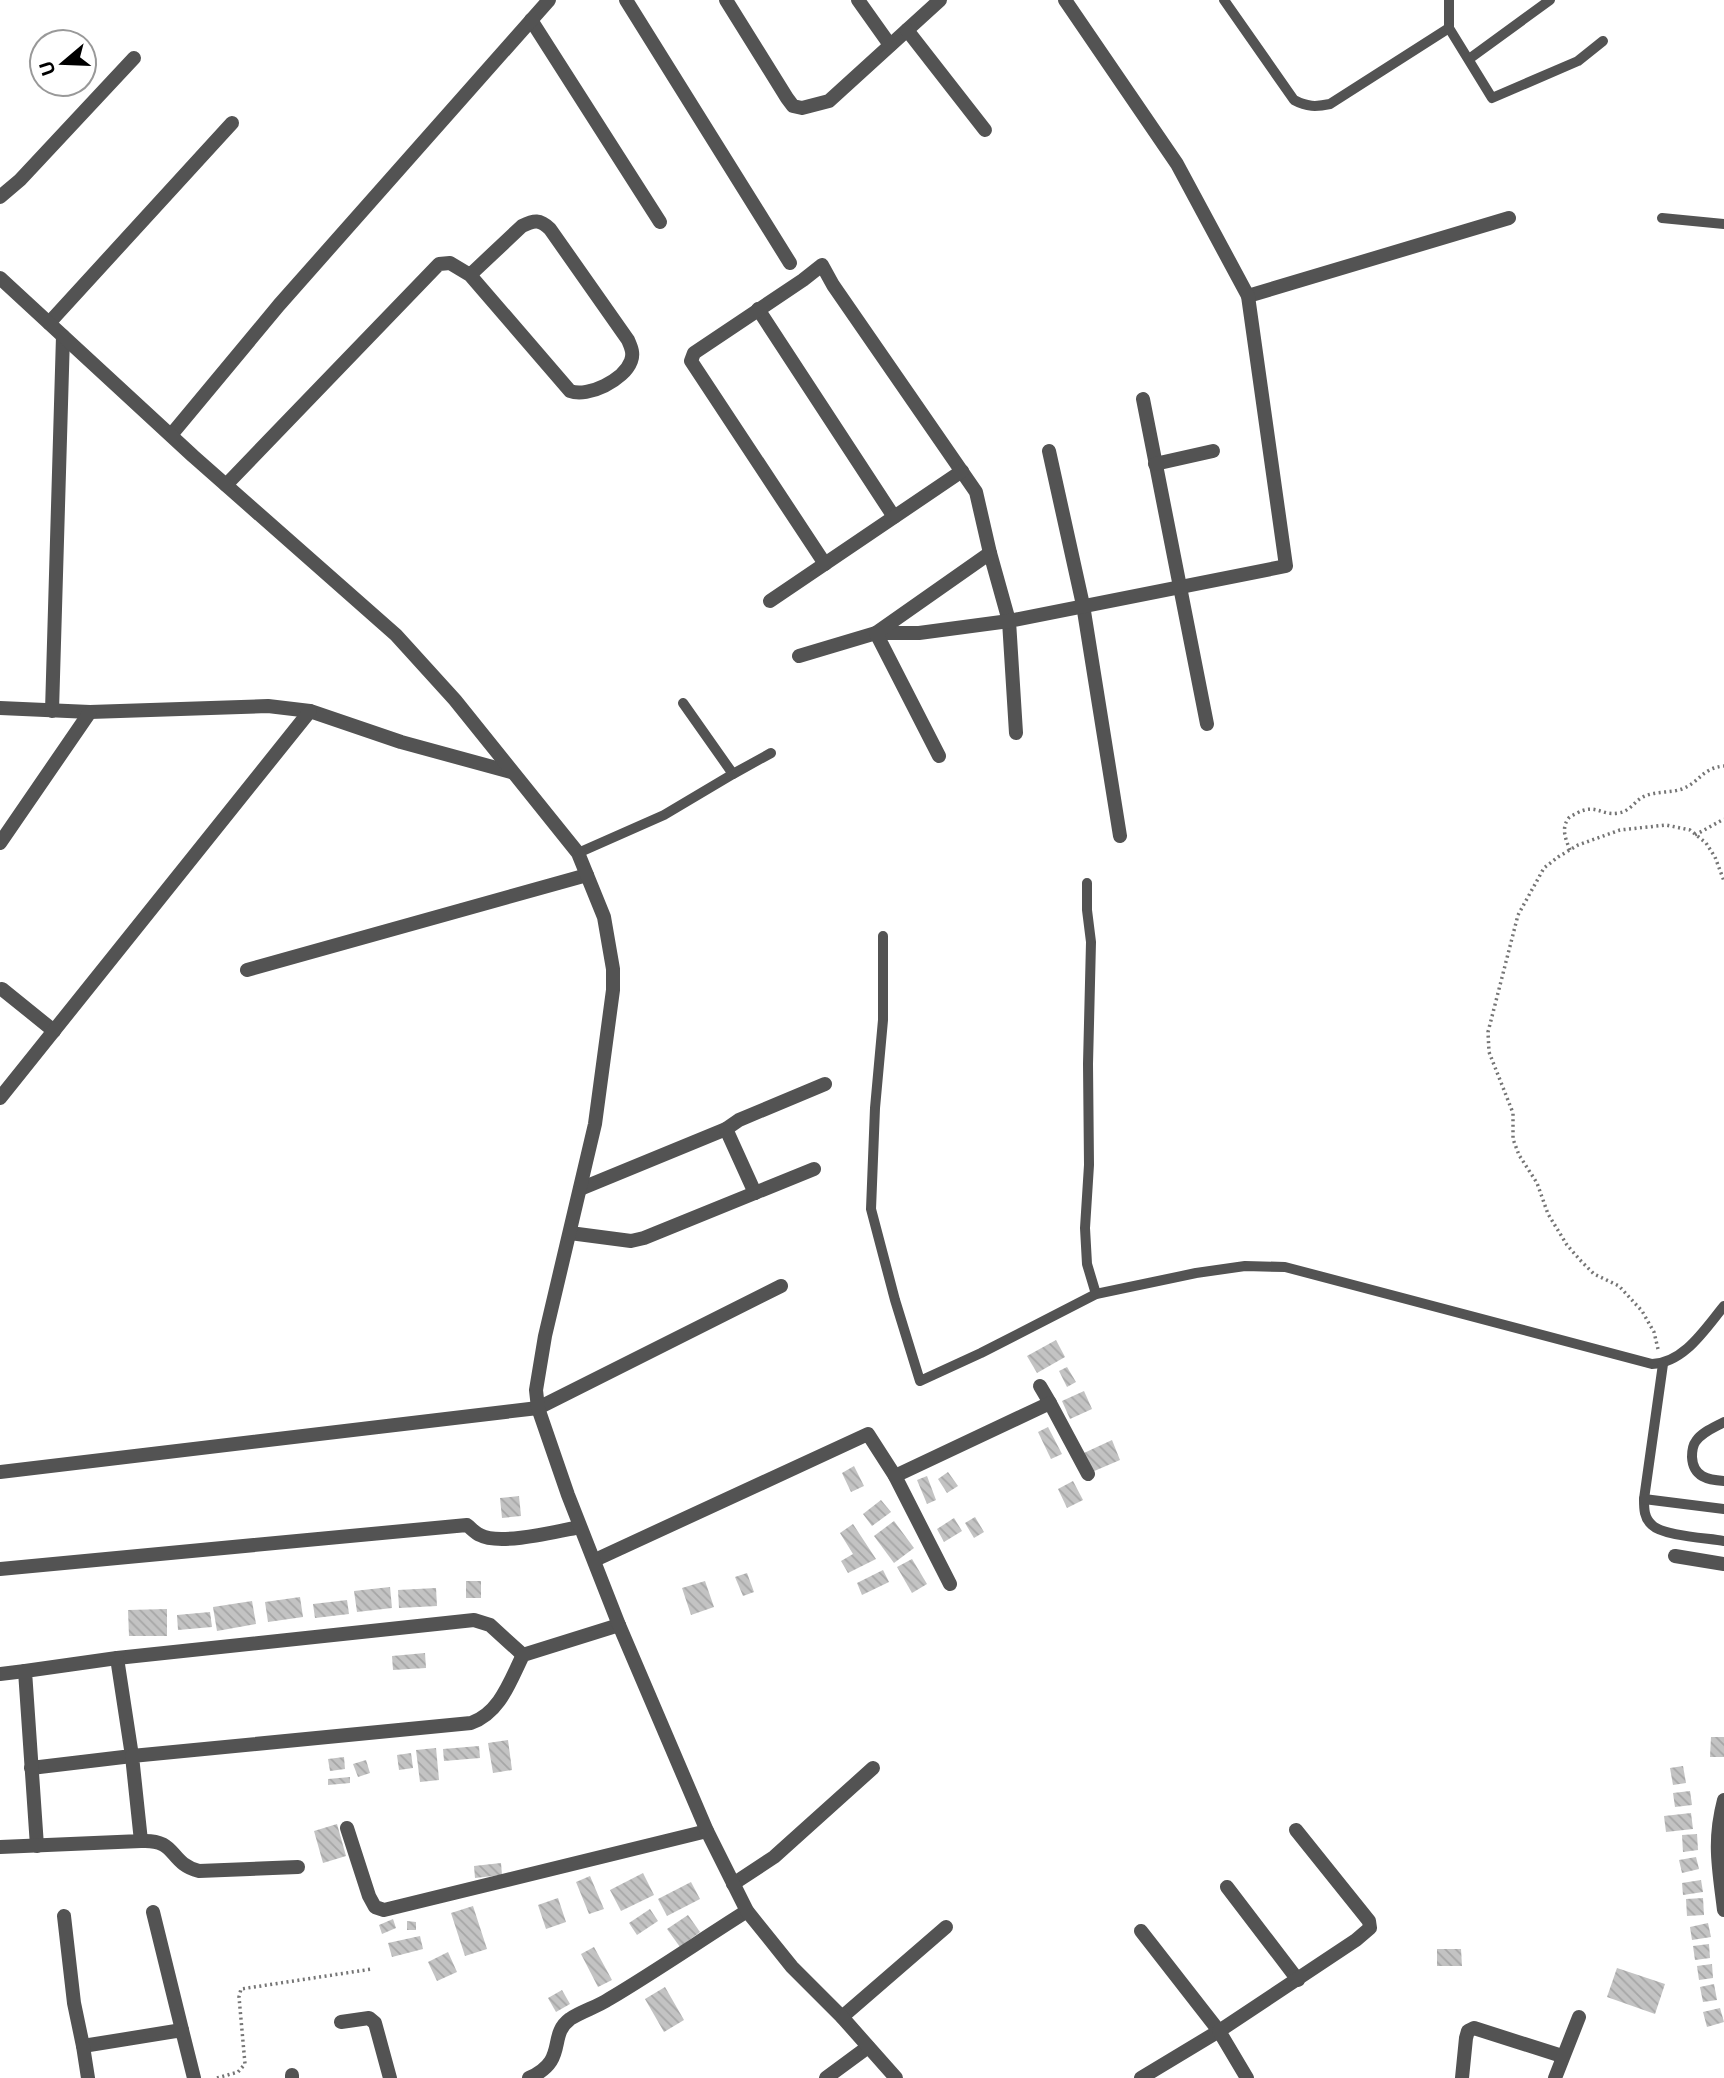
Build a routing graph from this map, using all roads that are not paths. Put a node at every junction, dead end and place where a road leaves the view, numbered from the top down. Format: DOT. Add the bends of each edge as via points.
graph roads {
  1 [pos="549,0"];
  2 [pos="626,0"];
  3 [pos="726,0"];
  4 [pos="858,0"];
  5 [pos="940,0"];
  6 [pos="1065,0"];
  7 [pos="1224,0"];
  8 [pos="1449,0"];
  9 [pos="1550,0"];
  10 [pos="531,20"];
  11 [pos="1449,28"];
  12 [pos="907,30"];
  13 [pos="1603,41"];
  14 [pos="890,45"];
  15 [pos="134,58"];
  16 [pos="1469,60"];
  17 [pos="232,123"];
  18 [pos="985,130"];
  19 [pos="0,197"];
  20 [pos="1509,218"];
  21 [pos="1662,218"];
  22 [pos="660,222"];
  23 [pos="1724,224"];
  24 [pos="790,262"];
  25 [pos="470,275"];
  26 [pos="1,280"];
  27 [pos="1248,296"];
  28 [pos="758,309"];
  29 [pos="49,323"];
  30 [pos="63,336"];
  31 [pos="1143,399"];
  32 [pos="171,435"];
  33 [pos="1049,451"];
  34 [pos="1213,451"];
  35 [pos="1156,464"];
  36 [pos="962,471"];
  37 [pos="226,485"];
  38 [pos="894,517"];
  39 [pos="990,553"];
  40 [pos="825,564"];
  41 [pos="1179,587"];
  42 [pos="770,601"];
  43 [pos="1083,605"];
  44 [pos="1009,621"];
  45 [pos="876,633"];
  46 [pos="799,656"];
  47 [pos="683,703"];
  48 [pos="0,708"];
  49 [pos="52,711"];
  50 [pos="310,711"];
  51 [pos="90,712"];
  52 [pos="1207,724"];
  53 [pos="1016,733"];
  54 [pos="771,753"];
  55 [pos="939,756"];
  56 [pos="511,772"];
  57 [pos="733,774"];
  58 [pos="1120,836"];
  59 [pos="0,843"];
  60 [pos="578,853"];
  61 [pos="587,875"];
  62 [pos="1087,883"];
  63 [pos="883,936"];
  64 [pos="247,970"];
  65 [pos="2,989"];
  66 [pos="54,1031"];
  67 [pos="825,1084"];
  68 [pos="0,1098"];
  69 [pos="726,1129"];
  70 [pos="814,1169"];
  71 [pos="580,1189"];
  72 [pos="755,1194"];
  73 [pos="570,1233"];
  74 [pos="781,1286"];
  75 [pos="1096,1294"];
  76 [pos="1724,1306"];
  77 [pos="1662,1364"];
  78 [pos="1040,1386"];
  79 [pos="1050,1403"];
  80 [pos="538,1408"];
  81 [pos="1724,1422"];
  82 [pos="0,1472"];
  83 [pos="1088,1474"];
  84 [pos="895,1476"];
  85 [pos="1724,1481"];
  86 [pos="1644,1499"];
  87 [pos="1724,1509"];
  88 [pos="580,1527"];
  89 [pos="1724,1541"];
  90 [pos="1675,1556"];
  91 [pos="595,1560"];
  92 [pos="1724,1563"];
  93 [pos="0,1569"];
  94 [pos="950,1584"];
  95 [pos="619,1625"];
  96 [pos="523,1655"];
  97 [pos="117,1658"];
  98 [pos="25,1671"];
  99 [pos="0,1674"];
  100 [pos="132,1756"];
  101 [pos="31,1768"];
  102 [pos="873,1768"];
  103 [pos="1724,1800"];
  104 [pos="347,1828"];
  105 [pos="1296,1830"];
  106 [pos="707,1831"];
  107 [pos="141,1841"];
  108 [pos="37,1846"];
  109 [pos="0,1847"];
  110 [pos="298,1867"];
  111 [pos="1722,1883"];
  112 [pos="733,1884"];
  113 [pos="1227,1887"];
  114 [pos="1724,1910"];
  115 [pos="747,1911"];
  116 [pos="153,1912"];
  117 [pos="64,1916"];
  118 [pos="946,1927"];
  119 [pos="1141,1931"];
  120 [pos="1298,1980"];
  121 [pos="842,2017"];
  122 [pos="1579,2017"];
  123 [pos="341,2022"];
  124 [pos="182,2030"];
  125 [pos="1219,2031"];
  126 [pos="83,2046"];
  127 [pos="868,2047"];
  128 [pos="1562,2056"];
  129 [pos="88,2078"];
  130 [pos="194,2078"];
  131 [pos="390,2078"];
  132 [pos="529,2078"];
  133 [pos="826,2078"];
  134 [pos="896,2078"];
  135 [pos="1141,2078"];
  136 [pos="1247,2078"];
  137 [pos="1462,2078"];
  138 [pos="1555,2078"];
  1 -- 10 [label="street"];
  2 -- 24 [label="street"];
  3 -- 14 [label="street" via="793,106 829,101"];
  4 -- 14 [label="street"];
  5 -- 12 [label="street"];
  6 -- 27 [label="street" via="1177,164"];
  7 -- 11 [label="lane" via="1294,100 1305,106 1330,104"];
  8 -- 11 [label="lane"];
  9 -- 16 [label="lane"];
  10 -- 22 [label="street"];
  10 -- 32 [label="street" via="279,305"];
  11 -- 16 [label="lane"];
  12 -- 14 [label="street"];
  12 -- 18 [label="street"];
  13 -- 16 [label="lane" via="1578,61 1492,97"];
  15 -- 19 [label="street"];
  17 -- 29 [label="street"];
  20 -- 27 [label="street"];
  21 -- 23 [label="lane"];
  25 -- 25 [label="street" via="570,391 585,394 625,372 632,350 628,340 542,221 522,226"];
  25 -- 37 [label="street" via="445,262 432,269"];
  26 -- 29 [label="street"];
  27 -- 41 [label="street" via="1286,566"];
  28 -- 36 [label="street" via="822,265"];
  28 -- 38 [label="street"];
  28 -- 40 [label="street" via="694,353 691,361"];
  29 -- 30 [label="street"];
  30 -- 32 [label="street"];
  30 -- 49 [label="street"];
  31 -- 35 [label="street"];
  32 -- 37 [label="street"];
  33 -- 43 [label="street"];
  34 -- 35 [label="street"];
  35 -- 41 [label="street"];
  36 -- 38 [label="street"];
  36 -- 39 [label="street" via="976,492"];
  37 -- 56 [label="street" via="396,635"];
  38 -- 40 [label="street"];
  39 -- 44 [label="street"];
  39 -- 45 [label="street"];
  40 -- 42 [label="street"];
  41 -- 43 [label="street"];
  41 -- 52 [label="street"];
  43 -- 44 [label="street"];
  43 -- 58 [label="street"];
  44 -- 45 [label="street" via="919,633"];
  44 -- 53 [label="street"];
  45 -- 46 [label="street"];
  45 -- 55 [label="street"];
  47 -- 57 [label="lane"];
  48 -- 49 [label="street"];
  49 -- 51 [label="street"];
  50 -- 51 [label="street" via="268,706"];
  50 -- 56 [label="street"];
  50 -- 66 [label="street"];
  51 -- 59 [label="street"];
  54 -- 57 [label="lane"];
  56 -- 60 [label="street"];
  57 -- 60 [label="lane" via="664,815"];
  60 -- 61 [label="street"];
  61 -- 64 [label="street"];
  61 -- 71 [label="street" via="604,917 613,990 595,1124"];
  62 -- 75 [label="lane" via="1091,942 1085,1228 1087,1264"];
  63 -- 75 [label="lane" via="883,1020 871,1209 920,1381"];
  65 -- 66 [label="street"];
  66 -- 68 [label="street"];
  67 -- 69 [label="street"];
  69 -- 71 [label="street"];
  69 -- 72 [label="street"];
  70 -- 72 [label="street"];
  71 -- 73 [label="street"];
  72 -- 73 [label="street" via="631,1241"];
  73 -- 80 [label="street" via="545,1335 536,1390"];
  74 -- 80 [label="street"];
  75 -- 77 [label="lane" via="1196,1273 1245,1266 1284,1267 1640,1362"];
  76 -- 77 [label="lane" via="1693,1343"];
  77 -- 86 [label="lane"];
  78 -- 79 [label="street"];
  79 -- 83 [label="street"];
  79 -- 84 [label="street"];
  80 -- 82 [label="street"];
  80 -- 88 [label="street"];
  81 -- 85 [label="lane" via="1695,1441 1692,1462 1701,1476"];
  84 -- 91 [label="street" via="868,1434"];
  84 -- 94 [label="street"];
  86 -- 87 [label="lane"];
  86 -- 89 [label="lane" via="1645,1514 1654,1528"];
  88 -- 91 [label="street"];
  88 -- 93 [label="street" via="498,1538 482,1537 467,1525"];
  90 -- 92 [label="street"];
  91 -- 95 [label="street"];
  95 -- 96 [label="street"];
  95 -- 106 [label="street"];
  96 -- 97 [label="street" via="490,1625 474,1620"];
  96 -- 100 [label="street" via="497,1706 471,1723"];
  97 -- 98 [label="street"];
  97 -- 100 [label="street"];
  98 -- 99 [label="street"];
  98 -- 101 [label="street"];
  100 -- 101 [label="street"];
  100 -- 107 [label="street"];
  101 -- 108 [label="street"];
  102 -- 112 [label="street" via="774,1857"];
  103 -- 111 [label="street" via="1716,1855"];
  104 -- 106 [label="street" via="369,1896 375,1908 384,1910"];
  105 -- 120 [label="street" via="1370,1928"];
  106 -- 112 [label="street"];
  107 -- 108 [label="street"];
  107 -- 110 [label="street" via="163,1843 178,1861 199,1871"];
  108 -- 109 [label="street"];
  111 -- 114 [label="street"];
  112 -- 115 [label="street"];
  113 -- 120 [label="street"];
  115 -- 121 [label="street" via="792,1967"];
  115 -- 132 [label="street" via="607,2001 569,2020 560,2031 548,2067"];
  116 -- 124 [label="street"];
  117 -- 126 [label="street"];
  118 -- 121 [label="street"];
  119 -- 125 [label="street"];
  120 -- 125 [label="street"];
  121 -- 127 [label="street"];
  122 -- 128 [label="street"];
  123 -- 131 [label="street" via="366,2018 375,2022"];
  124 -- 126 [label="street"];
  124 -- 130 [label="street"];
  125 -- 135 [label="street"];
  125 -- 136 [label="street"];
  126 -- 129 [label="street"];
  127 -- 133 [label="street"];
  127 -- 134 [label="street"];
  128 -- 137 [label="street" via="1475,2028 1466,2038"];
  128 -- 138 [label="street"];
}
